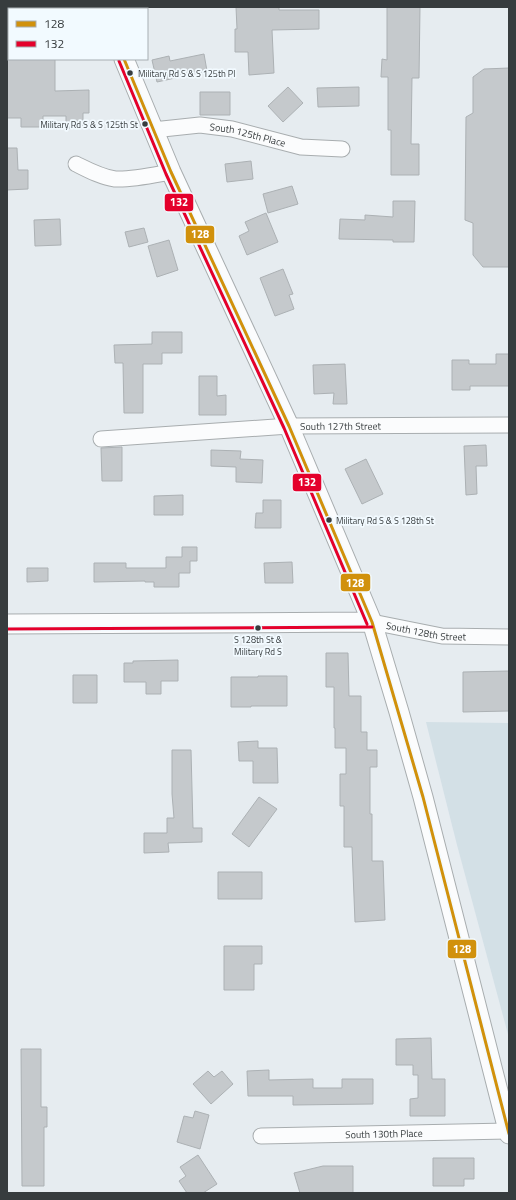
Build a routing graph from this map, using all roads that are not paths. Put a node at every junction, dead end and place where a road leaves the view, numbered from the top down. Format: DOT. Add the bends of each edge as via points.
graph roads {
  1 [pos="124,60"];
  2 [pos="153,130"];
  3 [pos="342,149"];
  4 [pos="76,164"];
  5 [pos="171,172"];
  6 [pos="509,425"];
  7 [pos="289,426"];
  8 [pos="101,439"];
  9 [pos="372,622"];
  10 [pos="7,624"];
  11 [pos="509,637"];
  12 [pos="508,1133"];
  13 [pos="261,1136"];
  1 -- 2 [label="street"];
  2 -- 3 [label="street, South 125th Place" via="200,126 232,129 301,147"];
  2 -- 5 [label="street"];
  4 -- 5 [label="street" via="114,179"];
  5 -- 7 [label="street"];
  6 -- 7 [label="street, South 127th Street"];
  7 -- 8 [label="street, South 127th Street"];
  7 -- 9 [label="street"];
  9 -- 10 [label="street, South 128th Street"];
  9 -- 11 [label="street, South 128th Street" via="442,636"];
  9 -- 12 [label="street" via="423,798"];
  12 -- 13 [label="street, South 130th Place"];
}
